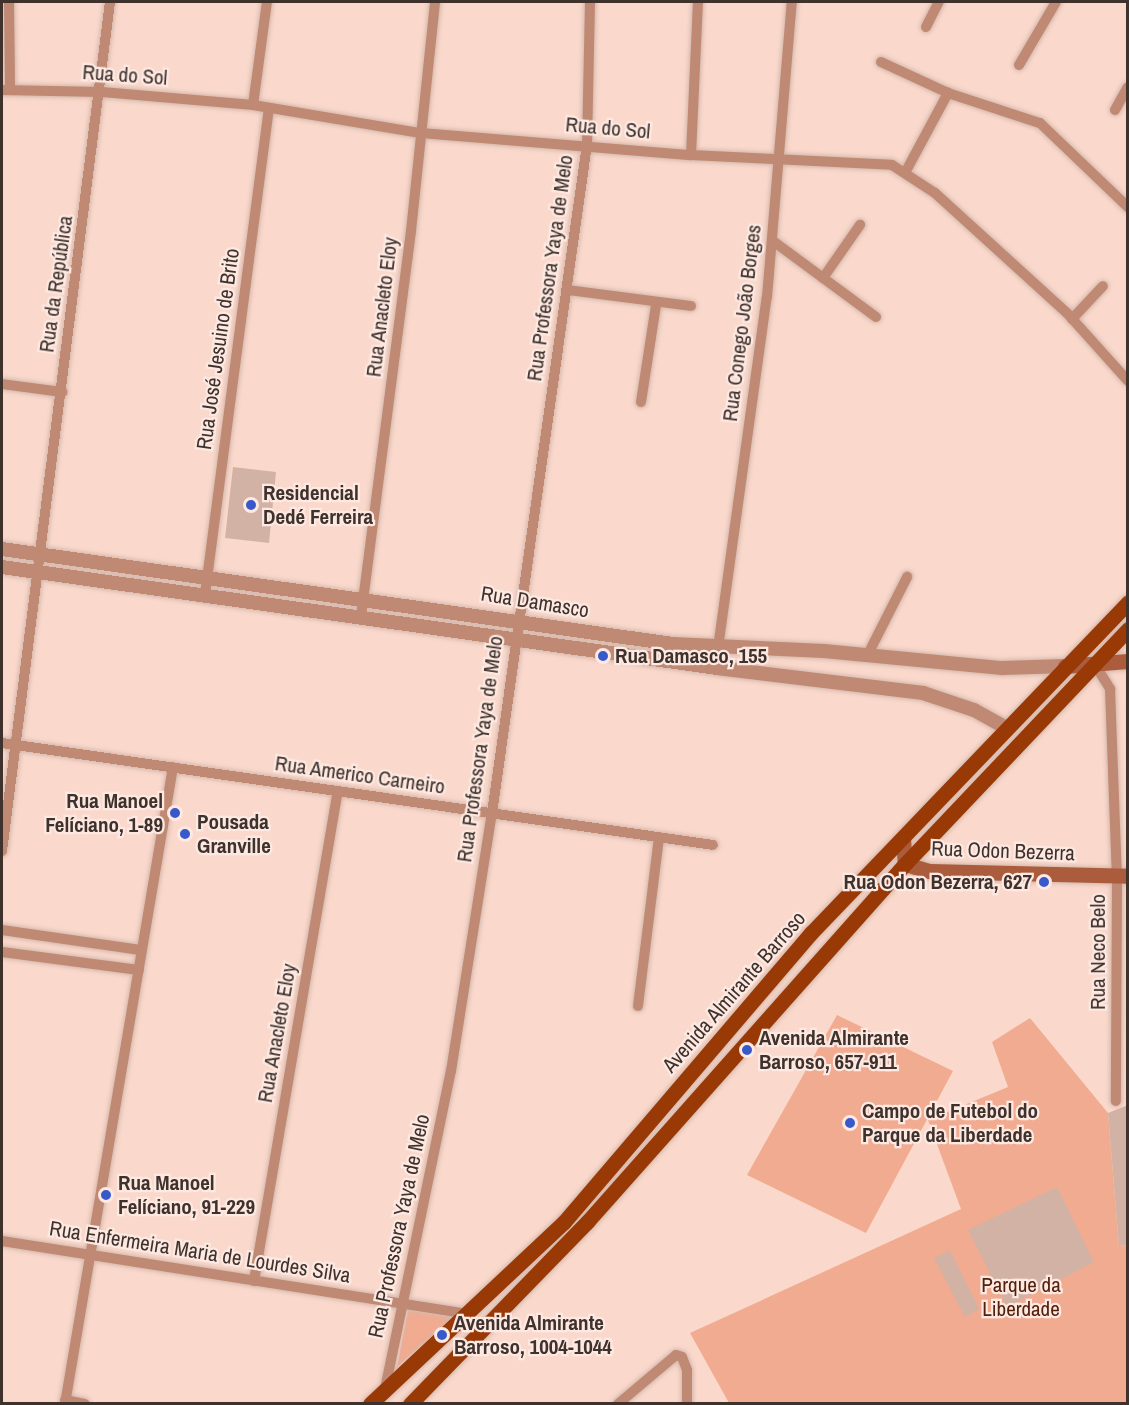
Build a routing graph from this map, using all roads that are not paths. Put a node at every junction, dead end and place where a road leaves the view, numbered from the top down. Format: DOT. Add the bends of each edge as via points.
graph roads {
  1 [pos="9,2"];
  2 [pos="110,2"];
  3 [pos="267,2"];
  4 [pos="435,2"];
  5 [pos="590,2"];
  6 [pos="698,2"];
  7 [pos="792,2"];
  8 [pos="939,2"];
  9 [pos="1056,2"];
  10 [pos="926,27"];
  11 [pos="881,62"];
  12 [pos="1019,65"];
  13 [pos="1128,87"];
  14 [pos="6,90"];
  15 [pos="102,92"];
  16 [pos="948,93"];
  17 [pos="253,105"];
  18 [pos="269,109"];
  19 [pos="1115,110"];
  20 [pos="421,133"];
  21 [pos="587,145"];
  22 [pos="691,155"];
  23 [pos="779,157"];
  24 [pos="906,171"];
  25 [pos="1128,207"];
  26 [pos="860,225"];
  27 [pos="773,241"];
  28 [pos="823,278"];
  29 [pos="1103,286"];
  30 [pos="568,290"];
  31 [pos="656,304"];
  32 [pos="691,306"];
  33 [pos="876,317"];
  34 [pos="1072,319"];
  35 [pos="1128,381"];
  36 [pos="2,384"];
  37 [pos="62,392"];
  38 [pos="640,402"];
  39 [pos="2,549"];
  40 [pos="40,554"];
  41 [pos="2,567"];
  42 [pos="38,572"];
  43 [pos="207,576"];
  44 [pos="907,577"];
  45 [pos="205,594"];
  46 [pos="364,598"];
  47 [pos="1128,603"];
  48 [pos="361,616"];
  49 [pos="518,620"];
  50 [pos="1128,629"];
  51 [pos="514,639"];
  52 [pos="718,648"];
  53 [pos="867,656"];
  54 [pos="1128,661"];
  55 [pos="1094,663"];
  56 [pos="1065,666"];
  57 [pos="1006,729"];
  58 [pos="2,743"];
  59 [pos="18,745"];
  60 [pos="173,768"];
  61 [pos="338,791"];
  62 [pos="492,813"];
  63 [pos="658,837"];
  64 [pos="903,838"];
  65 [pos="713,845"];
  66 [pos="2,850"];
  67 [pos="905,864"];
  68 [pos="1123,876"];
  69 [pos="2,930"];
  70 [pos="141,950"];
  71 [pos="2,952"];
  72 [pos="139,970"];
  73 [pos="638,1005"];
  74 [pos="1116,1101"];
  75 [pos="2,1241"];
  76 [pos="90,1255"];
  77 [pos="254,1281"];
  78 [pos="402,1303"];
  79 [pos="464,1312"];
  80 [pos="385,1389"];
  81 [pos="65,1402"];
  82 [pos="85,1404"];
  83 [pos="370,1404"];
  84 [pos="410,1404"];
  85 [pos="618,1404"];
  86 [pos="687,1404"];
  1 -- 14 [label="street"];
  2 -- 15 [label="street, Rua da República"];
  3 -- 17 [label="street"];
  4 -- 20 [label="street, Rua Anacleto Eloy"];
  5 -- 21 [label="street, Rua Professora Yaya de Melo"];
  6 -- 22 [label="street"];
  7 -- 23 [label="street, Rua Conego João Borges"];
  8 -- 10 [label="street"];
  9 -- 12 [label="street"];
  11 -- 16 [label="street"];
  13 -- 19 [label="street"];
  14 -- 15 [label="street, Rua do Sol"];
  15 -- 17 [label="street, Rua do Sol"];
  15 -- 37 [label="street, Rua da República"];
  16 -- 24 [label="street"];
  16 -- 25 [label="street" via="1040,123"];
  17 -- 18 [label="street, Rua do Sol"];
  18 -- 20 [label="street, Rua do Sol"];
  18 -- 43 [label="street, Rua José Jesuino de Brito"];
  20 -- 21 [label="street, Rua do Sol"];
  20 -- 46 [label="street, Rua Anacleto Eloy"];
  21 -- 22 [label="street, Rua do Sol"];
  21 -- 30 [label="street, Rua Professora Yaya de Melo"];
  22 -- 23 [label="street, Rua do Sol"];
  23 -- 24 [label="street, Rua do Sol" via="892,165"];
  23 -- 27 [label="street, Rua Conego João Borges"];
  24 -- 34 [label="street, Rua do Sol"];
  26 -- 28 [label="street"];
  27 -- 28 [label="street"];
  27 -- 52 [label="street, Rua Conego João Borges"];
  28 -- 33 [label="street"];
  29 -- 34 [label="street"];
  30 -- 31 [label="street"];
  30 -- 49 [label="street, Rua Professora Yaya de Melo"];
  31 -- 32 [label="street"];
  31 -- 38 [label="street"];
  34 -- 35 [label="street, Rua do Sol"];
  36 -- 37 [label="street"];
  37 -- 40 [label="street, Rua da República"];
  39 -- 40 [label="street, Rua Damasco"];
  40 -- 42 [label="street, Rua da República"];
  40 -- 43 [label="street, Rua Damasco"];
  41 -- 42 [label="street, Rua Damasco"];
  42 -- 45 [label="street, Rua Damasco"];
  42 -- 59 [label="street, Rua da República"];
  43 -- 45 [label="street, Rua José Jesuino de Brito"];
  43 -- 46 [label="street, Rua Damasco"];
  44 -- 53 [label="street"];
  45 -- 48 [label="street, Rua Damasco"];
  46 -- 48 [label="street, Rua Anacleto Eloy"];
  46 -- 49 [label="street, Rua Damasco"];
  47 -- 56 [label="main road, Avenida Almirante Barroso"];
  48 -- 51 [label="street, Rua Damasco"];
  49 -- 51 [label="street, Rua Professora Yaya de Melo"];
  49 -- 52 [label="street, Rua Damasco"];
  50 -- 55 [label="main road, Avenida Almirante Barroso"];
  51 -- 57 [label="street, Rua Damasco" via="923,693 974,710"];
  51 -- 62 [label="street, Rua Professora Yaya de Melo"];
  52 -- 53 [label="street, Rua Damasco"];
  53 -- 56 [label="street, Rua Damasco" via="1002,668"];
  54 -- 55 [label="main road"];
  55 -- 56 [label="main road"];
  55 -- 67 [label="main road, Avenida Almirante Barroso"];
  55 -- 68 [label="street, Rua Neco Belo" via="1110,689"];
  56 -- 57 [label="main road, Avenida Almirante Barroso"];
  57 -- 64 [label="main road, Avenida Almirante Barroso"];
  58 -- 59 [label="street, Rua Americo Carneiro"];
  59 -- 60 [label="street, Rua Americo Carneiro"];
  59 -- 66 [label="street, Rua da República"];
  60 -- 61 [label="street, Rua Americo Carneiro"];
  60 -- 70 [label="street"];
  61 -- 62 [label="street, Rua Americo Carneiro"];
  61 -- 77 [label="street, Rua Anacleto Eloy"];
  62 -- 63 [label="street, Rua Americo Carneiro"];
  62 -- 78 [label="street, Rua Professora Yaya de Melo" via="451,1071"];
  63 -- 65 [label="street, Rua Americo Carneiro"];
  63 -- 73 [label="street"];
  64 -- 67 [label="main road, Rua Odon Bezerra"];
  64 -- 79 [label="main road, Avenida Almirante Barroso" via="726,1027 638,1140 564,1222"];
  67 -- 68 [label="main road, Rua Odon Bezerra" via="930,871"];
  67 -- 84 [label="main road, Avenida Almirante Barroso" via="587,1222"];
  68 -- 74 [label="street, Rua Neco Belo"];
  69 -- 70 [label="street"];
  70 -- 72 [label="street"];
  71 -- 72 [label="street"];
  72 -- 76 [label="street"];
  75 -- 76 [label="street, Rua Enfermeira Maria de Lourdes Silva"];
  76 -- 77 [label="street, Rua Enfermeira Maria de Lourdes Silva"];
  76 -- 81 [label="street"];
  77 -- 78 [label="street, Rua Enfermeira Maria de Lourdes Silva"];
  78 -- 79 [label="street, Rua Enfermeira Maria de Lourdes Silva"];
  78 -- 80 [label="street, Rua Professora Yaya de Melo"];
  79 -- 80 [label="main road, Avenida Almirante Barroso"];
  80 -- 83 [label="main road, Avenida Almirante Barroso"];
  81 -- 82 [label="street"];
  85 -- 86 [label="street" via="668,1357 682,1357 687,1370"];
}
